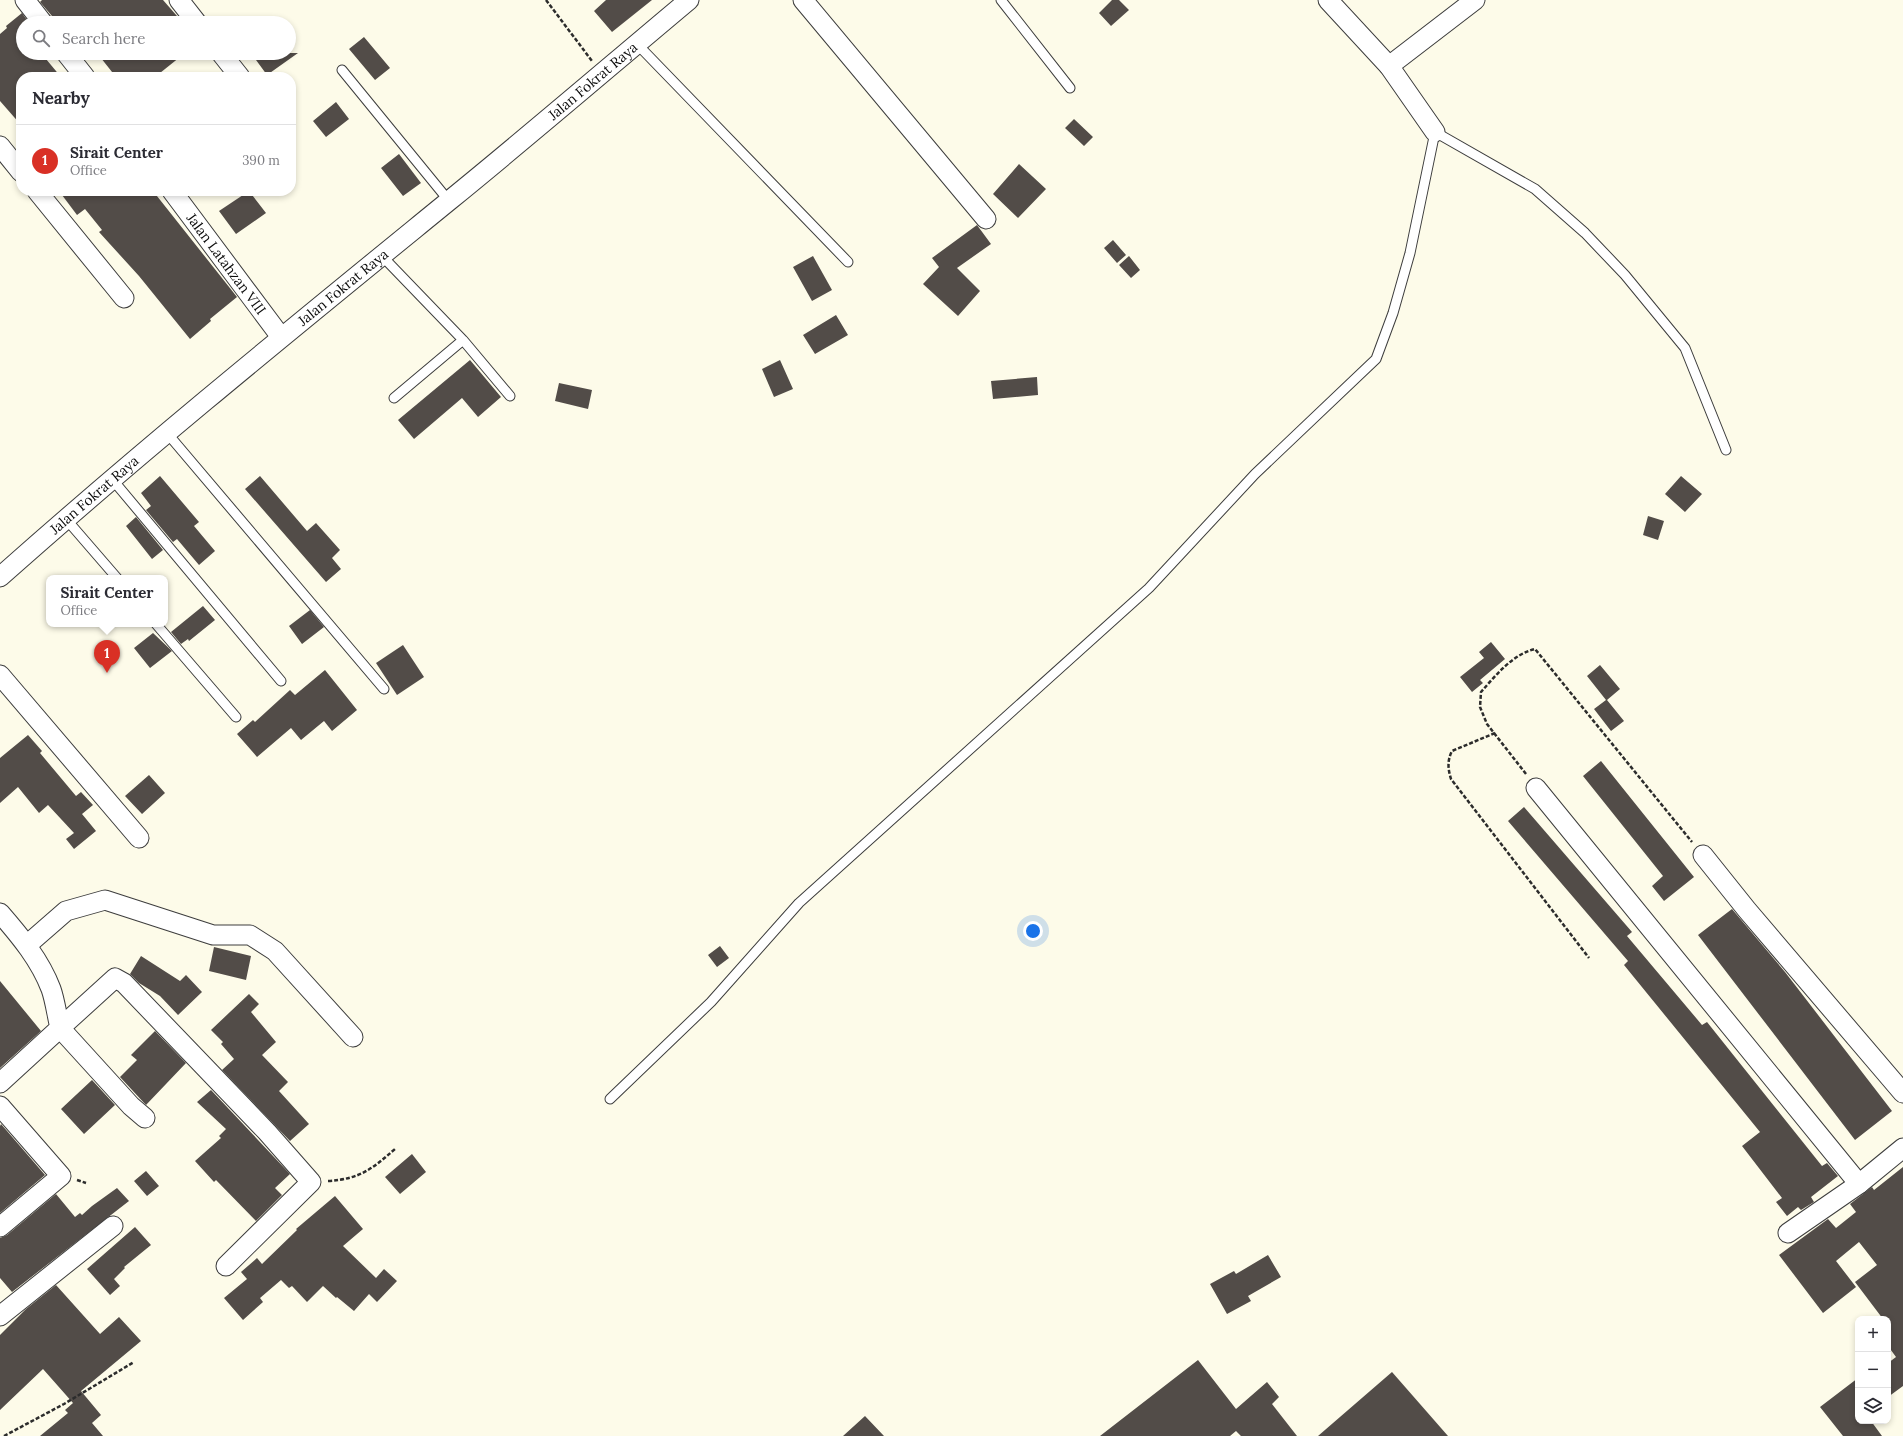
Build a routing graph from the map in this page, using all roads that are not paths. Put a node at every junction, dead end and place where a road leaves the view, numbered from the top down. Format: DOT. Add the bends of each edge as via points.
graph roads {
  1 [pos="25,0"];
  2 [pos="179,0"];
  3 [pos="689,0"];
  4 [pos="803,0"];
  5 [pos="1001,0"];
  6 [pos="1328,0"];
  7 [pos="1475,0"];
  8 [pos="38,16"];
  9 [pos="192,16"];
  10 [pos="637,44"];
  11 [pos="71,60"];
  12 [pos="227,60"];
  13 [pos="1389,66"];
  14 [pos="342,70"];
  15 [pos="80,72"];
  16 [pos="236,72"];
  17 [pos="1070,88"];
  18 [pos="1435,132"];
  19 [pos="0,146"];
  20 [pos="16,166"];
  21 [pos="41,196"];
  22 [pos="176,196"];
  23 [pos="449,201"];
  24 [pos="986,219"];
  25 [pos="381,255"];
  26 [pos="848,262"];
  27 [pos="124,298"];
  28 [pos="281,337"];
  29 [pos="463,340"];
  30 [pos="510,396"];
  31 [pos="394,398"];
  32 [pos="167,434"];
  33 [pos="1726,450"];
  34 [pos="112,480"];
  35 [pos="66,519"];
  36 [pos="114,575"];
  37 [pos="0,577"];
  38 [pos="159,627"];
  39 [pos="0,675"];
  40 [pos="281,682"];
  41 [pos="384,689"];
  42 [pos="236,717"];
  43 [pos="1536,788"];
  44 [pos="139,838"];
  45 [pos="1703,855"];
  46 [pos="0,913"];
  47 [pos="27,945"];
  48 [pos="60,1028"];
  49 [pos="353,1037"];
  50 [pos="0,1083"];
  51 [pos="1903,1093"];
  52 [pos="610,1099"];
  53 [pos="0,1106"];
  54 [pos="145,1118"];
  55 [pos="1903,1148"];
  56 [pos="1859,1184"];
  57 [pos="113,1226"];
  58 [pos="0,1227"];
  59 [pos="1788,1233"];
  60 [pos="226,1266"];
  61 [pos="0,1316"];
  1 -- 8 [label="street"];
  2 -- 9 [label="street"];
  3 -- 10 [label="street, Jalan Fokrat Raya"];
  4 -- 24 [label="street"];
  5 -- 17 [label="lane"];
  6 -- 13 [label="street"];
  7 -- 13 [label="street"];
  10 -- 23 [label="street, Jalan Fokrat Raya"];
  10 -- 26 [label="lane"];
  11 -- 15 [label="street"];
  12 -- 16 [label="street"];
  13 -- 18 [label="street"];
  14 -- 23 [label="lane"];
  18 -- 33 [label="lane" via="1535,189 1585,233 1625,276 1685,348"];
  18 -- 52 [label="lane" via="1410,253 1393,313 1376,359 1255,474 1149,588 800,903 711,1002"];
  19 -- 20 [label="street"];
  21 -- 27 [label="street"];
  22 -- 28 [label="street, Jalan Latahzan VIII"];
  23 -- 25 [label="street, Jalan Fokrat Raya"];
  25 -- 28 [label="street, Jalan Fokrat Raya"];
  25 -- 29 [label="lane"];
  28 -- 32 [label="street, Jalan Fokrat Raya"];
  29 -- 30 [label="lane"];
  29 -- 31 [label="lane"];
  32 -- 34 [label="street, Jalan Fokrat Raya"];
  32 -- 41 [label="lane"];
  34 -- 35 [label="street, Jalan Fokrat Raya"];
  34 -- 40 [label="lane"];
  35 -- 36 [label="lane"];
  35 -- 37 [label="street, Jalan Fokrat Raya"];
  38 -- 42 [label="lane"];
  39 -- 44 [label="street"];
  43 -- 56 [label="street"];
  45 -- 51 [label="street"];
  46 -- 47 [label="street"];
  47 -- 48 [label="street" via="51,990"];
  47 -- 49 [label="street" via="66,911 105,900 213,935 250,935 274,951"];
  48 -- 50 [label="street"];
  48 -- 54 [label="street"];
  48 -- 60 [label="street" via="112,980 118,979 262,1126 311,1182"];
  53 -- 58 [label="street" via="61,1176"];
  55 -- 56 [label="street"];
  56 -- 59 [label="street"];
  57 -- 61 [label="street"];
}
